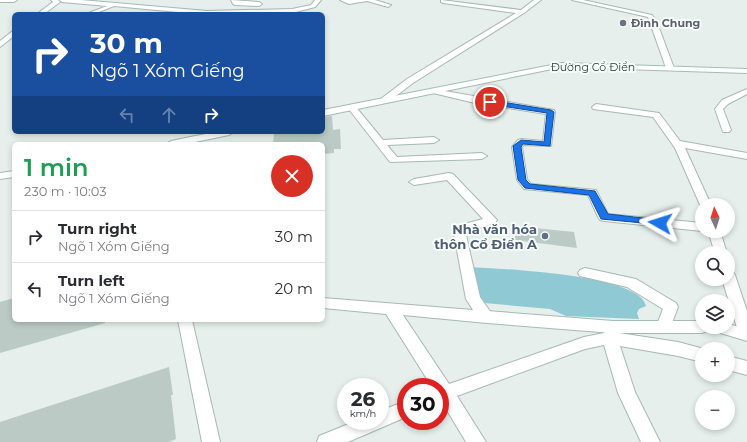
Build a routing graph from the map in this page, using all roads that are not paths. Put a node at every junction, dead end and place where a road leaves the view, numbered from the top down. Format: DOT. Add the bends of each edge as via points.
graph roads {
  1 [pos="0,0"];
  2 [pos="14,0"];
  3 [pos="47,0"];
  4 [pos="54,0"];
  5 [pos="62,0"];
  6 [pos="234,0"];
  7 [pos="318,0"];
  8 [pos="343,0"];
  9 [pos="366,0"];
  10 [pos="369,0"];
  11 [pos="527,0"];
  12 [pos="575,0"];
  13 [pos="443,1"];
  14 [pos="536,1"];
  15 [pos="260,2"];
  16 [pos="114,5"];
  17 [pos="388,6"];
  18 [pos="38,12"];
  19 [pos="95,12"];
  20 [pos="202,12"];
  21 [pos="254,12"];
  22 [pos="282,12"];
  23 [pos="522,12"];
  24 [pos="12,27"];
  25 [pos="12,33"];
  26 [pos="12,34"];
  27 [pos="1,35"];
  28 [pos="0,45"];
  29 [pos="670,68"];
  30 [pos="747,71"];
  31 [pos="436,91"];
  32 [pos="747,91"];
  33 [pos="385,100"];
  34 [pos="596,107"];
  35 [pos="352,108"];
  36 [pos="325,113"];
  37 [pos="726,130"];
  38 [pos="219,134"];
  39 [pos="434,140"];
  40 [pos="181,142"];
  41 [pos="380,143"];
  42 [pos="678,144"];
  43 [pos="482,156"];
  44 [pos="747,156"];
  45 [pos="12,174"];
  46 [pos="0,176"];
  47 [pos="414,182"];
  48 [pos="702,198"];
  49 [pos="695,226"];
  50 [pos="585,273"];
  51 [pos="732,286"];
  52 [pos="325,303"];
  53 [pos="391,309"];
  54 [pos="487,317"];
  55 [pos="185,322"];
  56 [pos="664,327"];
  57 [pos="695,327"];
  58 [pos="735,331"];
  59 [pos="611,332"];
  60 [pos="747,334"];
  61 [pos="695,354"];
  62 [pos="735,365"];
  63 [pos="747,368"];
  64 [pos="433,378"];
  65 [pos="449,392"];
  66 [pos="449,402"];
  67 [pos="355,430"];
  68 [pos="211,442"];
  69 [pos="326,442"];
  70 [pos="477,442"];
  71 [pos="651,442"];
  72 [pos="655,442"];
  73 [pos="660,442"];
  1 -- 2 [label="street"];
  3 -- 18 [label="street" via="49,2"];
  4 -- 18 [label="street" via="57,2"];
  5 -- 16 [label="street"];
  6 -- 15 [label="street" via="234,3"];
  7 -- 22 [label="street" via="313,6"];
  8 -- 9 [label="street"];
  10 -- 17 [label="street"];
  11 -- 14 [label="street"];
  12 -- 29 [label="street" via="651,18"];
  13 -- 23 [label="street"];
  14 -- 23 [label="street"];
  15 -- 21 [label="street"];
  16 -- 19 [label="street"];
  16 -- 20 [label="street"];
  23 -- 33 [label="street" via="410,81"];
  24 -- 27 [label="street"];
  25 -- 27 [label="street"];
  26 -- 28 [label="street"];
  29 -- 30 [label="street, Đường Cổ Điển"];
  29 -- 31 [label="street, Đường Cổ Điển" via="562,65"];
  31 -- 33 [label="street, Đường Cổ Điển"];
  31 -- 49 [label="street" via="551,112 548,144 521,142 517,146 522,180 528,187 592,192 604,217"];
  32 -- 37 [label="street" via="725,102 719,109"];
  33 -- 35 [label="street, Đường Cổ Điển"];
  34 -- 42 [label="street" via="656,114"];
  35 -- 36 [label="street, Đường Cổ Điển"];
  35 -- 41 [label="street"];
  38 -- 40 [label="street"];
  39 -- 41 [label="street"];
  41 -- 43 [label="street" via="394,160"];
  42 -- 44 [label="street"];
  42 -- 48 [label="street"];
  45 -- 46 [label="street"];
  47 -- 54 [label="street" via="449,176 491,220 472,226 460,234 473,299"];
  50 -- 56 [label="street" via="631,283 671,307"];
  51 -- 60 [label="street"];
  52 -- 53 [label="street"];
  53 -- 54 [label="street"];
  53 -- 64 [label="street"];
  54 -- 59 [label="street"];
  55 -- 68 [label="street"];
  56 -- 57 [label="street"];
  56 -- 59 [label="street"];
  58 -- 60 [label="street"];
  59 -- 61 [label="street"];
  59 -- 65 [label="street"];
  59 -- 71 [label="street" via="627,393"];
  62 -- 63 [label="street"];
  66 -- 70 [label="street"];
  67 -- 69 [label="street"];
  72 -- 73 [label="street"];
}
